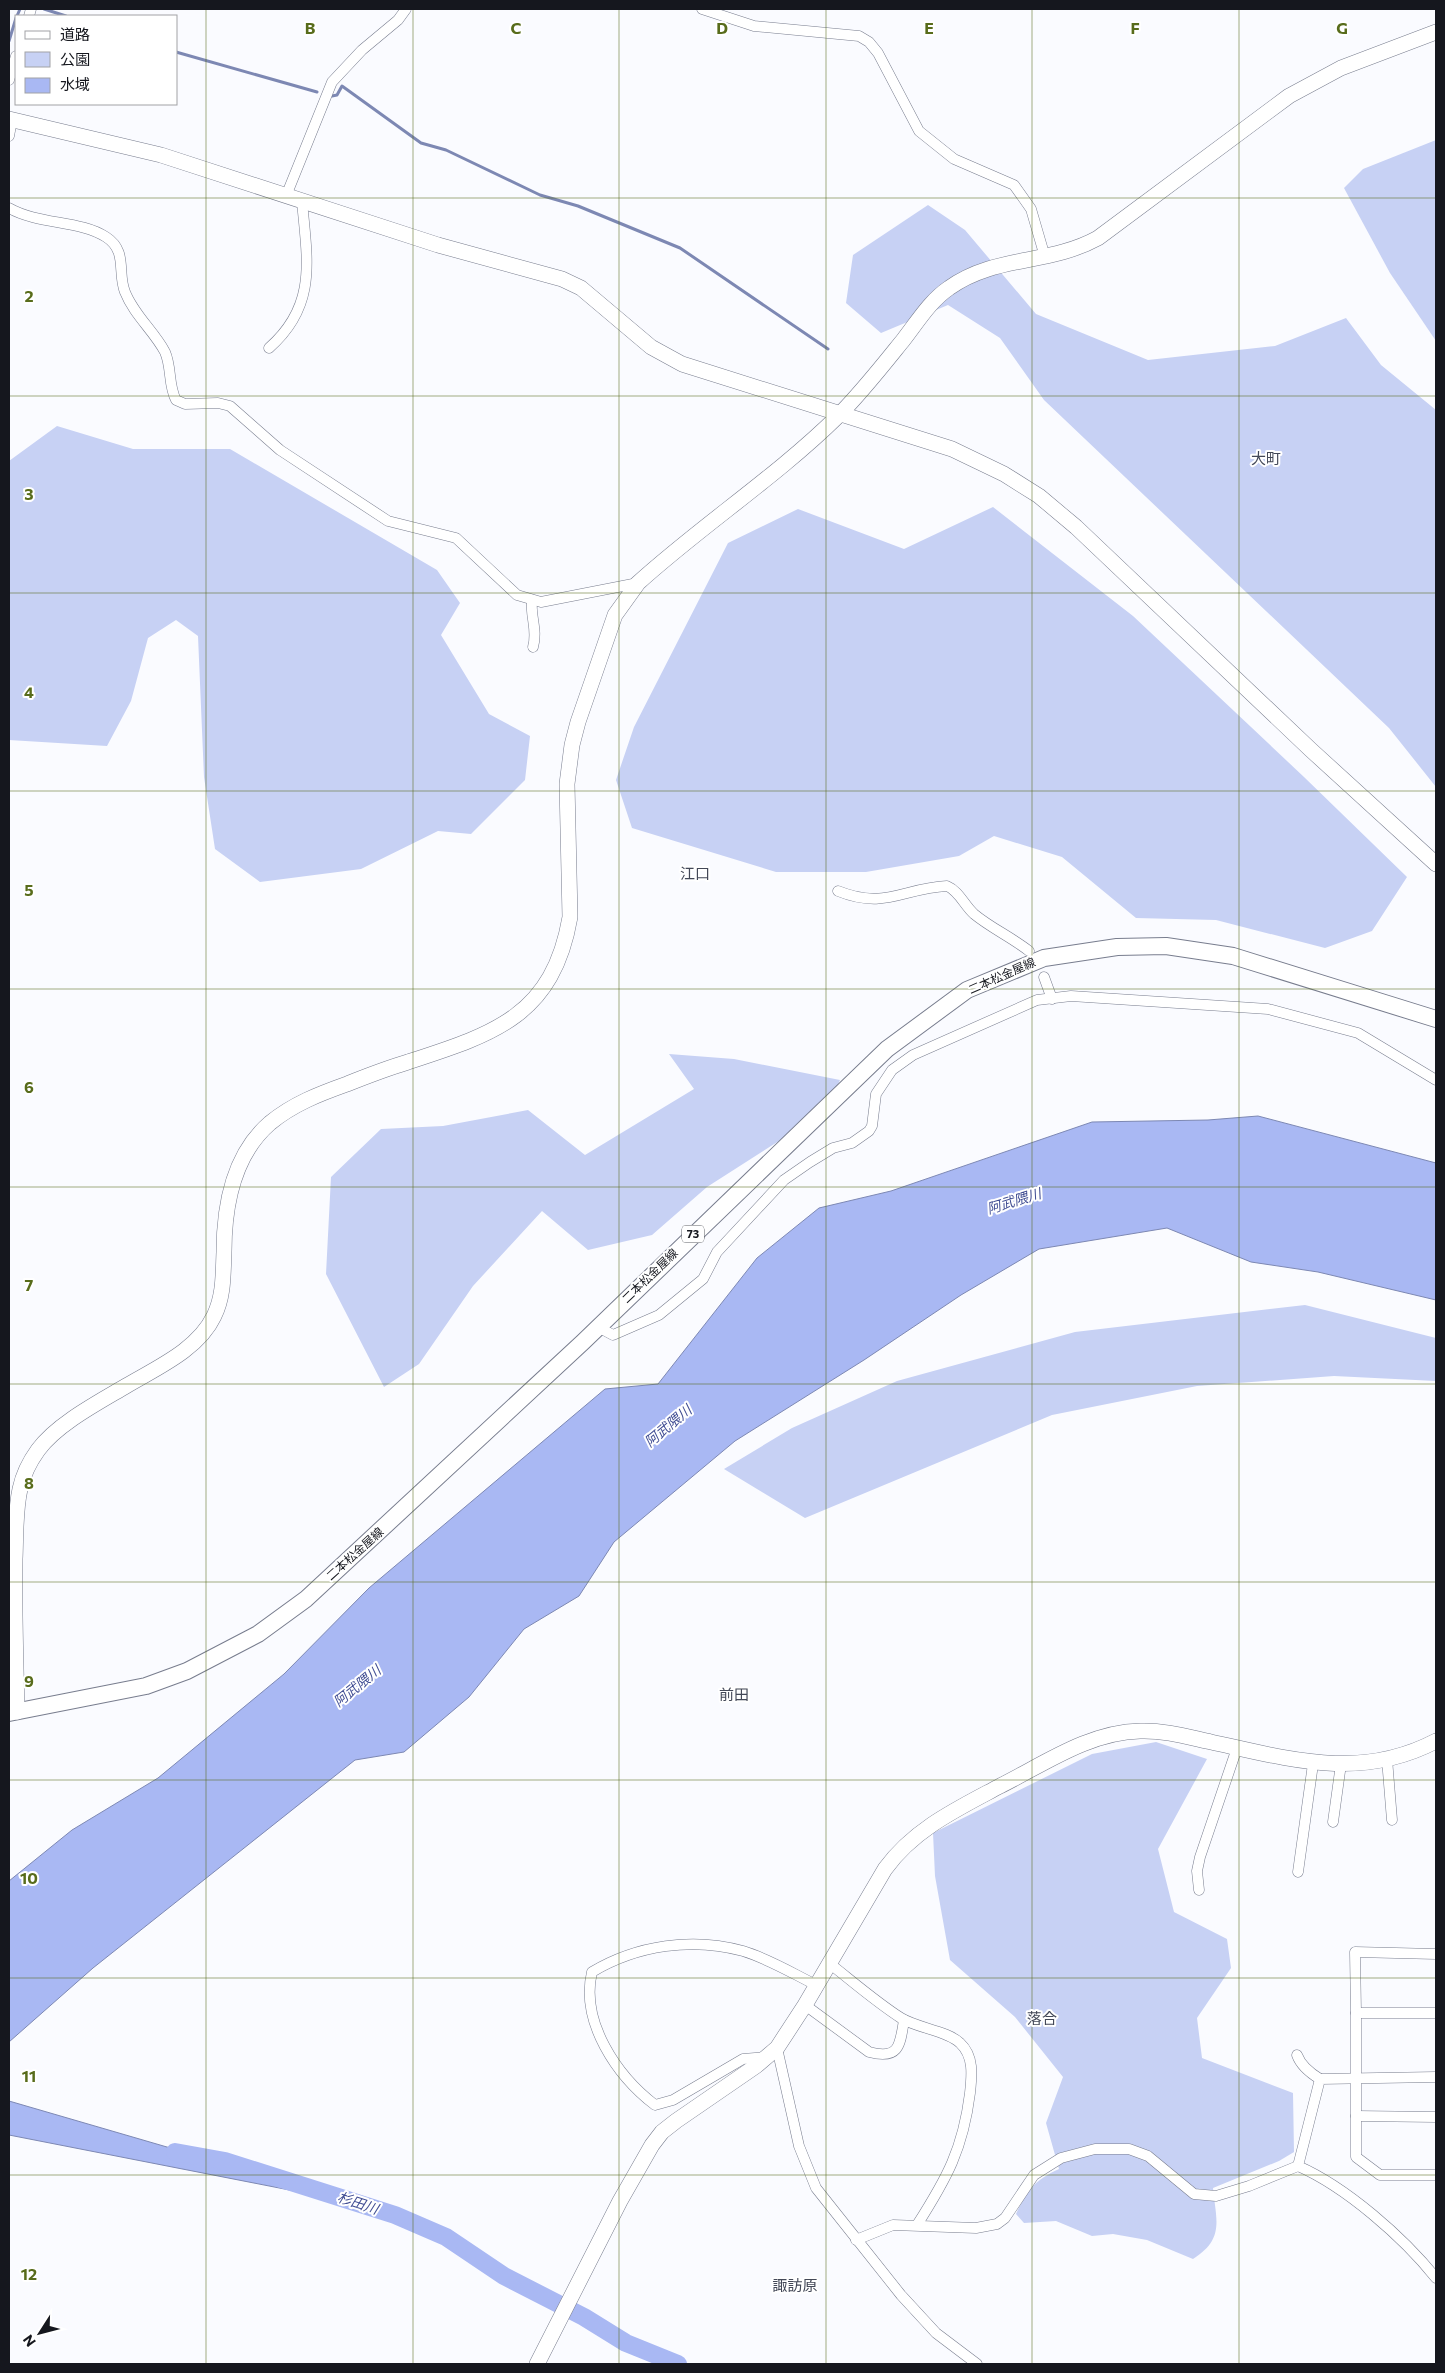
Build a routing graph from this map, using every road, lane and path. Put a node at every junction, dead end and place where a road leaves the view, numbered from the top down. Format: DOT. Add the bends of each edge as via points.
graph roads {
  1 [pos="406,9"];
  2 [pos="702,9"];
  3 [pos="1436,32"];
  4 [pos="15,59"];
  5 [pos="9,80"];
  6 [pos="11,120"];
  7 [pos="9,136"];
  8 [pos="286,196"];
  9 [pos="302,201"];
  10 [pos="9,208"];
  11 [pos="1045,257"];
  12 [pos="269,348"];
  13 [pos="839,414"];
  14 [pos="638,583"];
  15 [pos="532,600"];
  16 [pos="533,647"];
  17 [pos="1436,864"];
  18 [pos="838,892"];
  19 [pos="1029,950"];
  20 [pos="1044,977"];
  21 [pos="1052,999"];
  22 [pos="1436,1019"];
  23 [pos="1436,1080"];
  24 [pos="598,1327"];
  25 [pos="12,1542"];
  26 [pos="12,1589"];
  27 [pos="13,1712"];
  28 [pos="1436,1741"];
  29 [pos="1237,1748"];
  30 [pos="1387,1759"];
  31 [pos="1313,1764"];
  32 [pos="1341,1764"];
  33 [pos="1392,1820"];
  34 [pos="1333,1822"];
  35 [pos="1298,1872"];
  36 [pos="1199,1890"];
  37 [pos="1436,1954"];
  38 [pos="829,1963"];
  39 [pos="816,1985"];
  40 [pos="805,2005"];
  41 [pos="1356,2013"];
  42 [pos="1436,2014"];
  43 [pos="904,2020"];
  44 [pos="772,2052"];
  45 [pos="1296,2055"];
  46 [pos="1356,2078"];
  47 [pos="1436,2078"];
  48 [pos="1320,2079"];
  49 [pos="1356,2116"];
  50 [pos="1436,2117"];
  51 [pos="1298,2166"];
  52 [pos="1436,2175"];
  53 [pos="917,2225"];
  54 [pos="856,2240"];
  55 [pos="1436,2278"];
  56 [pos="539,2360"];
  57 [pos="977,2364"];
  1 -- 8 [label="street" via="332,82"];
  2 -- 11 [label="street" via="754,26 859,36 869,42 878,53 918,131 954,159 1014,184 1031,209"];
  3 -- 11 [label="street" via="1341,68 1289,96 1098,238 1078,249"];
  4 -- 5 [label="street"];
  6 -- 7 [label="street"];
  6 -- 8 [label="street" via="161,155"];
  8 -- 9 [label="street"];
  9 -- 12 [label="street" via="308,276 289,328"];
  9 -- 13 [label="street" via="438,245 562,279 581,288 651,347 682,364"];
  10 -- 15 [label="street" via="23,216 94,232 108,238 116,247 121,256 124,290 132,307 165,352 176,400 185,404 230,406 280,450 388,521 456,538 517,595"];
  11 -- 13 [label="street" via="1001,264 970,275 948,288 928,307 868,384"];
  13 -- 14 [label="street"];
  13 -- 17 [label="street" via="952,449 1004,474 1039,496"];
  14 -- 15 [label="street" via="541,602"];
  14 -- 25 [label="street" via="616,615 572,745 567,784 570,917 563,951 546,985 531,1003 496,1030 305,1100 268,1125 241,1161 228,1197 221,1297 207,1329 182,1351 55,1432 40,1447 20,1485"];
  15 -- 16 [label="street" via="536,639"];
  18 -- 19 [label="street" via="876,900 947,886 971,912"];
  20 -- 21 [label="street"];
  21 -- 23 [label="street" via="1071,996 1268,1009 1358,1033"];
  21 -- 24 [label="street" via="1022,1006 901,1062 876,1094 872,1126 868,1131 852,1143 833,1148 784,1180 717,1252 703,1279 659,1315 613,1335"];
  22 -- 24 [label="main road, 二本松金屋線 / 73" via="1233,956 1166,946 1117,947 1044,958 967,990 887,1049"];
  24 -- 27 [label="main road, 二本松金屋線 / 73" via="345,1565 258,1634 187,1671 146,1686"];
  25 -- 26 [label="street"];
  26 -- 27 [label="street"];
  28 -- 30 [label="street"];
  29 -- 31 [label="street"];
  29 -- 36 [label="street" via="1200,1857 1197,1871"];
  29 -- 38 [label="street" via="1140,1731 1105,1736 1077,1746 955,1810 900,1849 874,1886"];
  30 -- 32 [label="street"];
  30 -- 33 [label="street"];
  31 -- 32 [label="street"];
  31 -- 35 [label="street"];
  32 -- 34 [label="street"];
  37 -- 41 [label="street" via="1355,1952"];
  38 -- 39 [label="street"];
  38 -- 43 [label="street"];
  39 -- 40 [label="street"];
  39 -- 44 [label="street" via="774,1963 723,1946 654,1947 632,1952 592,1972 589,1984 596,2026 614,2062 640,2093 655,2105 673,2100 743,2060"];
  40 -- 43 [label="street" via="869,2052 882,2055 892,2054 898,2048"];
  40 -- 44 [label="street"];
  41 -- 42 [label="street"];
  41 -- 46 [label="street"];
  43 -- 53 [label="street" via="959,2041 967,2050 972,2064 966,2122 957,2154 943,2185"];
  44 -- 54 [label="street" via="798,2146 816,2188"];
  44 -- 56 [label="street" via="662,2132 640,2163"];
  45 -- 48 [label="street" via="1309,2072"];
  46 -- 47 [label="street"];
  46 -- 48 [label="street"];
  46 -- 49 [label="street"];
  48 -- 51 [label="street"];
  49 -- 50 [label="street"];
  49 -- 52 [label="street" via="1356,2157 1380,2175"];
  51 -- 53 [label="street" via="1216,2196 1194,2194 1148,2156 1129,2149 1095,2149 1061,2158 1034,2175 1005,2218 997,2224 976,2228"];
  51 -- 55 [label="street" via="1345,2195 1395,2234"];
  53 -- 54 [label="street" via="893,2225"];
  54 -- 57 [label="street" via="936,2333"];
}
